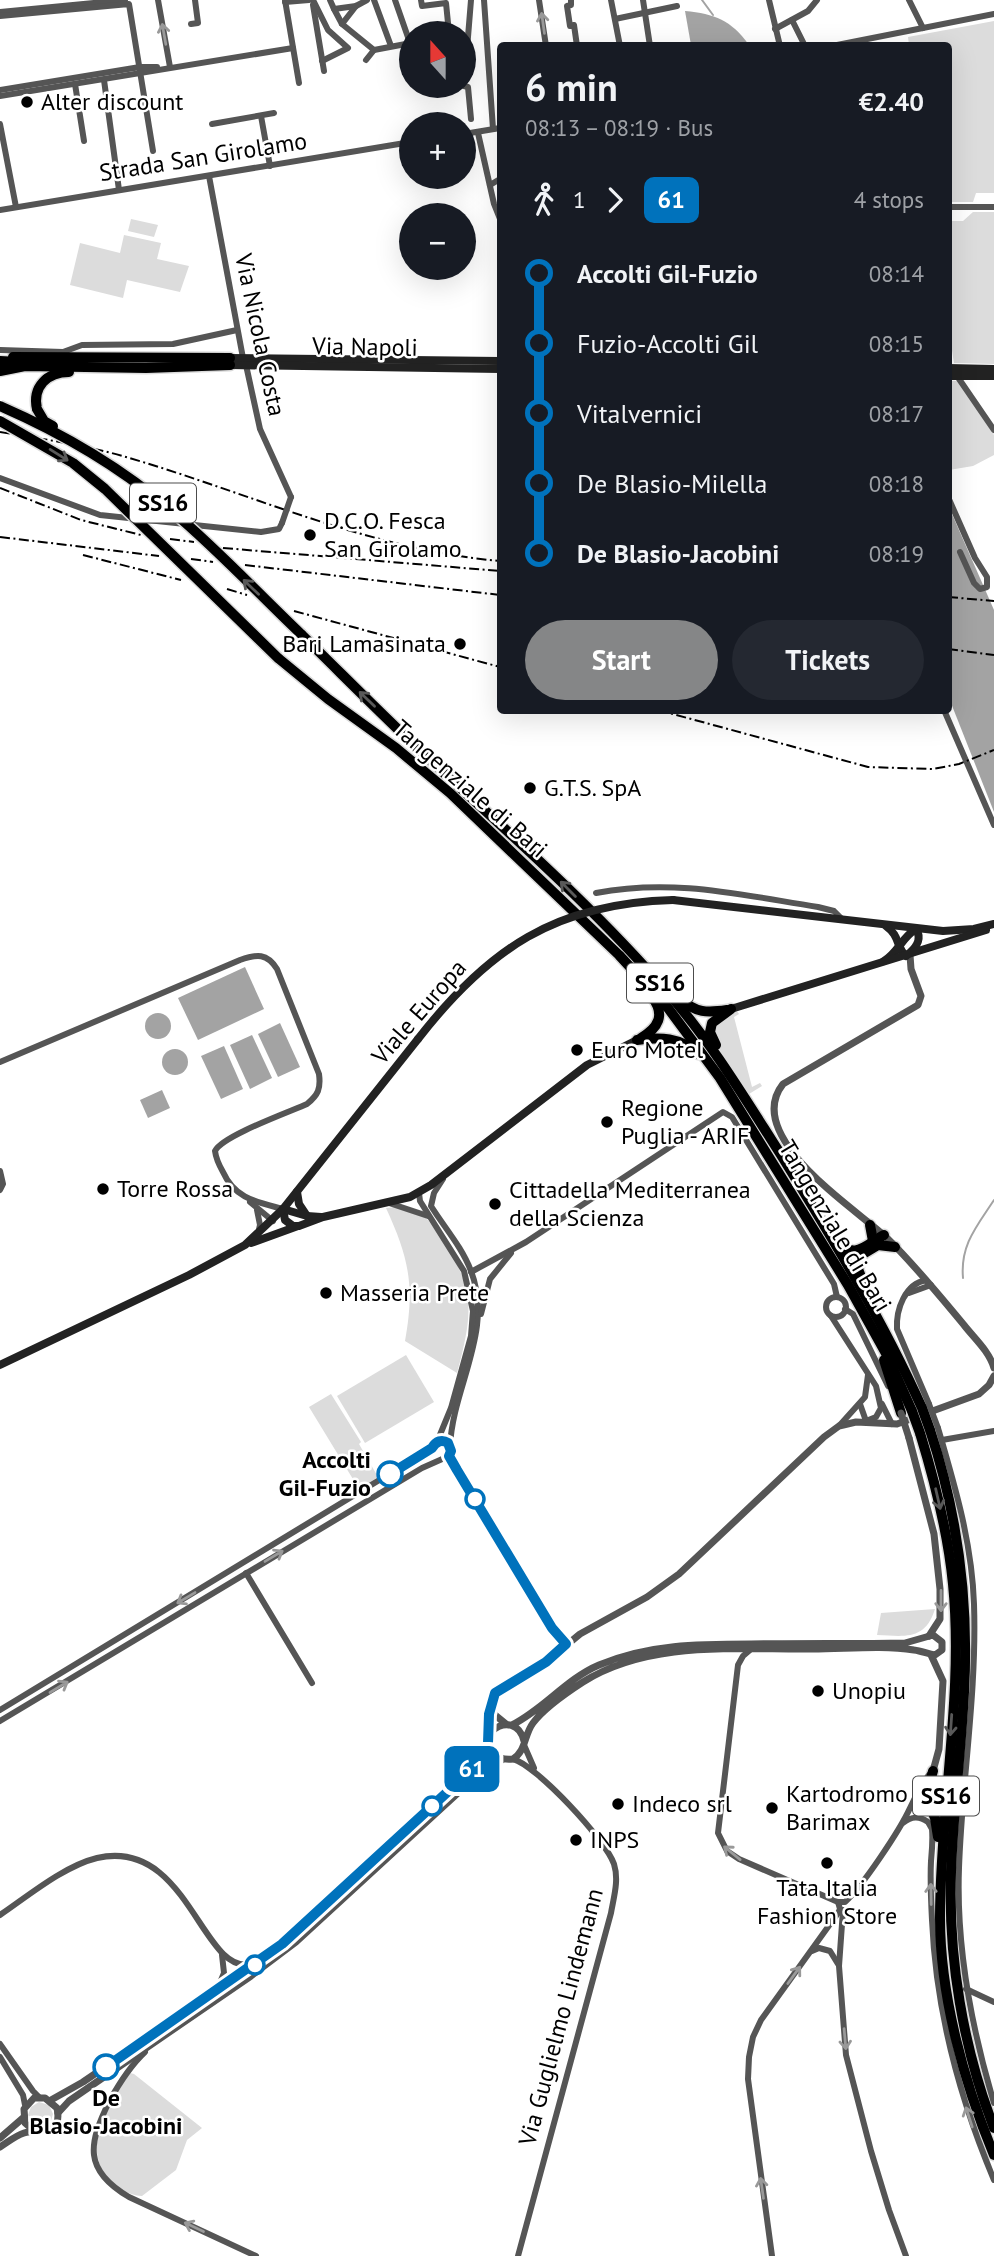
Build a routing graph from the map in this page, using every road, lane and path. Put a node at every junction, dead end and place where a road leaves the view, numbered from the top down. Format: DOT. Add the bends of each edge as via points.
graph roads {
  1 [pos="158,0"];
  2 [pos="195,0"];
  3 [pos="309,0"];
  4 [pos="330,0"];
  5 [pos="367,0"];
  6 [pos="374,0"];
  7 [pos="396,0"];
  8 [pos="421,0"];
  9 [pos="471,0"];
  10 [pos="484,0"];
  11 [pos="539,0"];
  12 [pos="571,0"];
  13 [pos="611,0"];
  14 [pos="643,0"];
  15 [pos="769,0"];
  16 [pos="817,0"];
  17 [pos="909,0"];
  18 [pos="285,1"];
  19 [pos="127,2"];
  20 [pos="356,6"];
  21 [pos="677,6"];
  22 [pos="334,9"];
  23 [pos="646,13"];
  24 [pos="0,14"];
  25 [pos="994,14"];
  26 [pos="615,19"];
  27 [pos="792,20"];
  28 [pos="403,21"];
  29 [pos="448,21"];
  30 [pos="191,24"];
  31 [pos="342,24"];
  32 [pos="923,28"];
  33 [pos="775,29"];
  34 [pos="545,42"];
  35 [pos="576,42"];
  36 [pos="619,42"];
  37 [pos="650,42"];
  38 [pos="779,42"];
  39 [pos="803,42"];
  40 [pos="852,42"];
  41 [pos="399,45"];
  42 [pos="391,46"];
  43 [pos="293,48"];
  44 [pos="374,50"];
  45 [pos="366,60"];
  46 [pos="322,61"];
  47 [pos="170,67"];
  48 [pos="141,71"];
  49 [pos="324,71"];
  50 [pos="104,80"];
  51 [pos="299,83"];
  52 [pos="75,84"];
  53 [pos="0,90"];
  54 [pos="0,96"];
  55 [pos="470,112"];
  56 [pos="274,113"];
  57 [pos="261,116"];
  58 [pos="0,124"];
  59 [pos="212,124"];
  60 [pos="497,129"];
  61 [pos="478,132"];
  62 [pos="84,141"];
  63 [pos="399,144"];
  64 [pos="153,151"];
  65 [pos="270,166"];
  66 [pos="209,176"];
  67 [pos="497,181"];
  68 [pos="490,185"];
  69 [pos="119,190"];
  70 [pos="16,207"];
  71 [pos="952,207"];
  72 [pos="994,207"];
  73 [pos="0,209"];
  74 [pos="497,210"];
  75 [pos="237,330"];
  76 [pos="0,350"];
  77 [pos="0,359"];
  78 [pos="230,361"];
  79 [pos="244,361"];
  80 [pos="497,361"];
  81 [pos="952,368"];
  82 [pos="497,369"];
  83 [pos="994,369"];
  84 [pos="0,371"];
  85 [pos="953,376"];
  86 [pos="994,376"];
  87 [pos="0,407"];
  88 [pos="0,421"];
  89 [pos="994,430"];
  90 [pos="78,445"];
  91 [pos="0,478"];
  92 [pos="952,505"];
  93 [pos="960,552"];
  94 [pos="946,714"];
  95 [pos="994,825"];
  96 [pos="596,893"];
  97 [pos="842,919"];
  98 [pos="884,925"];
  99 [pos="994,925"];
  100 [pos="916,929"];
  101 [pos="900,944"];
  102 [pos="906,956"];
  103 [pos="882,962"];
  104 [pos="647,977"];
  105 [pos="731,1009"];
  106 [pos="637,1040"];
  107 [pos="0,1062"];
  108 [pos="720,1078"];
  109 [pos="755,1115"];
  110 [pos="0,1171"];
  111 [pos="447,1173"];
  112 [pos="0,1191"];
  113 [pos="297,1192"];
  114 [pos="419,1193"];
  115 [pos="249,1200"];
  116 [pos="387,1202"];
  117 [pos="267,1205"];
  118 [pos="432,1206"];
  119 [pos="813,1206"];
  120 [pos="256,1208"];
  121 [pos="283,1209"];
  122 [pos="307,1216"];
  123 [pos="323,1217"];
  124 [pos="430,1217"];
  125 [pos="273,1221"];
  126 [pos="870,1224"];
  127 [pos="295,1227"];
  128 [pos="258,1234"];
  129 [pos="884,1235"];
  130 [pos="526,1242"];
  131 [pos="876,1243"];
  132 [pos="245,1245"];
  133 [pos="895,1247"];
  134 [pos="466,1260"];
  135 [pos="488,1263"];
  136 [pos="913,1265"];
  137 [pos="471,1272"];
  138 [pos="490,1279"];
  139 [pos="473,1280"];
  140 [pos="928,1282"];
  141 [pos="913,1284"];
  142 [pos="907,1294"];
  143 [pos="837,1297"];
  144 [pos="869,1302"];
  145 [pos="845,1309"];
  146 [pos="831,1315"];
  147 [pos="865,1315"];
  148 [pos="840,1316"];
  149 [pos="479,1319"];
  150 [pos="839,1327"];
  151 [pos="0,1365"];
  152 [pos="994,1368"];
  153 [pos="869,1375"];
  154 [pos="994,1376"];
  155 [pos="880,1399"];
  156 [pos="860,1404"];
  157 [pos="921,1408"];
  158 [pos="901,1413"];
  159 [pos="866,1421"];
  160 [pos="892,1424"];
  161 [pos="839,1426"];
  162 [pos="929,1430"];
  163 [pos="994,1432"];
  164 [pos="942,1440"];
  165 [pos="435,1445"];
  166 [pos="450,1446"];
  167 [pos="449,1456"];
  168 [pos="438,1459"];
  169 [pos="246,1573"];
  170 [pos="927,1637"];
  171 [pos="566,1644"];
  172 [pos="688,1647"];
  173 [pos="716,1647"];
  174 [pos="750,1650"];
  175 [pos="929,1654"];
  176 [pos="312,1683"];
  177 [pos="491,1702"];
  178 [pos="0,1710"];
  179 [pos="0,1721"];
  180 [pos="509,1725"];
  181 [pos="489,1740"];
  182 [pos="524,1743"];
  183 [pos="503,1759"];
  184 [pos="513,1759"];
  185 [pos="933,1771"];
  186 [pos="537,1772"];
  187 [pos="901,1824"];
  188 [pos="941,1874"];
  189 [pos="848,1899"];
  190 [pos="838,1902"];
  191 [pos="0,1914"];
  192 [pos="811,1951"];
  193 [pos="222,1955"];
  194 [pos="260,1961"];
  195 [pos="839,1966"];
  196 [pos="966,1989"];
  197 [pos="215,1992"];
  198 [pos="994,2001"];
  199 [pos="164,2035"];
  200 [pos="0,2044"];
  201 [pos="0,2057"];
  202 [pos="0,2069"];
  203 [pos="9,2071"];
  204 [pos="39,2097"];
  205 [pos="51,2100"];
  206 [pos="994,2103"];
  207 [pos="25,2105"];
  208 [pos="58,2113"];
  209 [pos="23,2118"];
  210 [pos="994,2128"];
  211 [pos="34,2131"];
  212 [pos="0,2138"];
  213 [pos="0,2147"];
  214 [pos="994,2155"];
  215 [pos="994,2180"];
  216 [pos="256,2256"];
  217 [pos="518,2256"];
  218 [pos="772,2256"];
  219 [pos="906,2256"];
  47 -- 1 [label="street, one-way"];
  2 -- 30 [label="street" via="198,23"];
  3 -- 18 [label="street"];
  4 -- 22 [label="street"];
  5 -- 20 [label="street"];
  6 -- 42 [label="street"];
  7 -- 28 [label="street"];
  8 -- 29 [label="street" via="422,6 446,3"];
  9 -- 55 [label="street" via="464,86 468,87"];
  10 -- 60 [label="street"];
  34 -- 11 [label="street, one-way"];
  12 -- 35 [label="street" via="568,16"];
  13 -- 26 [label="street"];
  14 -- 23 [label="street"];
  15 -- 33 [label="street"];
  16 -- 27 [label="street"];
  17 -- 32 [label="street"];
  18 -- 43 [label="street"];
  19 -- 24 [label="street"];
  19 -- 48 [label="street"];
  20 -- 22 [label="street"];
  20 -- 31 [label="street"];
  21 -- 23 [label="street"];
  22 -- 31 [label="street"];
  23 -- 26 [label="street"];
  23 -- 37 [label="street"];
  25 -- 32 [label="street"];
  26 -- 36 [label="street"];
  27 -- 33 [label="street"];
  27 -- 39 [label="street"];
  31 -- 44 [label="street"];
  32 -- 40 [label="street"];
  33 -- 38 [label="street"];
  41 -- 42 [label="street"];
  42 -- 44 [label="street"];
  43 -- 47 [label="street"];
  43 -- 51 [label="street"];
  44 -- 45 [label="street"];
  46 -- 46 [label="street" via="318,37 313,0 328,30 348,48"];
  46 -- 49 [label="street"];
  47 -- 48 [label="street"];
  48 -- 50 [label="street"];
  48 -- 53 [label="street"];
  48 -- 64 [label="street"];
  50 -- 52 [label="street"];
  50 -- 69 [label="street"];
  52 -- 54 [label="street"];
  52 -- 62 [label="street"];
  56 -- 57 [label="street"];
  57 -- 59 [label="street"];
  57 -- 65 [label="street"];
  58 -- 70 [label="street"];
  60 -- 61 [label="street"];
  61 -- 68 [label="street"];
  63 -- 65 [label="street, Strada San Girolamo"];
  65 -- 66 [label="street, Strada San Girolamo"];
  66 -- 69 [label="street, Strada San Girolamo"];
  66 -- 75 [label="street, Via Nicola Costa"];
  67 -- 68 [label="street"];
  68 -- 74 [label="street"];
  69 -- 70 [label="street, Strada San Girolamo"];
  70 -- 73 [label="street, Strada San Girolamo"];
  71 -- 72 [label="street"];
  75 -- 76 [label="street" via="173,344 82,345 63,352"];
  75 -- 79 [label="street, Via Nicola Costa"];
  77 -- 78 [label="highway"];
  78 -- 79 [label="main road, Via Napoli"];
  78 -- 84 [label="highway" via="154,368 25,366"];
  78 -- 90 [label="highway, bridge" via="165,373 58,372 39,386 37,409 44,421 72,436"];
  79 -- 80 [label="main road, Via Napoli"];
  79 -- 82 [label="main road, Via Napoli"];
  79 -- 91 [label="street, Via Nicola Costa, bridge" via="260,429 291,497 279,528 261,532 100,515"];
  81 -- 83 [label="main road"];
  85 -- 86 [label="main road"];
  85 -- 89 [label="street"];
  87 -- 90 [label="highway, Tangenziale di Bari / SS16, bridge"];
  88 -- 104 [label="highway, Tangenziale di Bari / SS16, one-way, bridge" via="73,463 105,489 278,658 450,793"];
  104 -- 90 [label="highway, Tangenziale di Bari / SS16, one-way, bridge" via="514,836 174,512"];
  92 -- 93 [label="street" via="987,577 987,587 980,589 974,583"];
  94 -- 95 [label="street"];
  96 -- 97 [label="street" via="628,887 689,887 818,907 834,911"];
  97 -- 98 [label="main road, Viale Europa"];
  97 -- 113 [label="main road, Viale Europa, bridge" via="649,900 603,907 546,926 507,949 450,998"];
  98 -- 100 [label="main road, Viale Europa"];
  98 -- 101 [label="main road"];
  99 -- 100 [label="main road, Viale Europa" via="958,931"];
  99 -- 102 [label="main road"];
  100 -- 101 [label="main road"];
  100 -- 102 [label="main road" via="917,944"];
  101 -- 102 [label="main road"];
  101 -- 103 [label="main road"];
  102 -- 103 [label="main road"];
  102 -- 126 [label="street" via="921,996 918,1004 787,1081 773,1102 776,1124 805,1168"];
  103 -- 105 [label="main road"];
  104 -- 105 [label="highway" via="690,1008 710,1012"];
  104 -- 106 [label="highway" via="648,993 659,1008 660,1019 654,1030"];
  104 -- 108 [label="highway, Tangenziale di Bari / SS16"];
  104 -- 109 [label="highway, Tangenziale di Bari / SS16" via="706,1040"];
  105 -- 109 [label="highway" via="712,1023 712,1038 747,1093"];
  106 -- 108 [label="highway" via="662,1038 686,1044"];
  106 -- 111 [label="main road" via="587,1065"];
  107 -- 115 [label="street" via="240,960 264,956 277,969 320,1085 317,1096 307,1104 218,1144 215,1157 225,1178"];
  108 -- 147 [label="highway, Tangenziale di Bari / SS16"];
  109 -- 119 [label="highway, Tangenziale di Bari / SS16"];
  110 -- 112 [label="street"];
  111 -- 114 [label="main road"];
  111 -- 118 [label="street" via="434,1193"];
  113 -- 121 [label="main road, Viale Europa"];
  113 -- 122 [label="main road"];
  114 -- 116 [label="main road"];
  114 -- 118 [label="street"];
  114 -- 124 [label="street"];
  115 -- 117 [label="street"];
  115 -- 120 [label="street"];
  116 -- 123 [label="main road"];
  116 -- 124 [label="street"];
  117 -- 121 [label="street"];
  117 -- 125 [label="street"];
  118 -- 134 [label="street"];
  119 -- 131 [label="highway" via="844,1247 854,1251"];
  119 -- 144 [label="highway, Tangenziale di Bari / SS16"];
  120 -- 125 [label="street"];
  120 -- 128 [label="street"];
  121 -- 122 [label="main road"];
  121 -- 125 [label="main road, Viale Europa"];
  121 -- 127 [label="main road" via="285,1220"];
  122 -- 123 [label="main road"];
  123 -- 127 [label="main road"];
  124 -- 165 [label="street" via="464,1271 473,1311 471,1336 451,1408"];
  125 -- 127 [label="main road"];
  125 -- 128 [label="main road, Viale Europa"];
  126 -- 129 [label="street"];
  126 -- 131 [label="highway"];
  127 -- 132 [label="main road"];
  128 -- 132 [label="main road, Viale Europa"];
  129 -- 131 [label="highway" via="881,1243"];
  129 -- 133 [label="street"];
  130 -- 135 [label="street"];
  130 -- 138 [label="street" via="507,1256"];
  130 -- 143 [label="street" via="723,1112 732,1117 834,1284"];
  131 -- 133 [label="highway"];
  131 -- 144 [label="highway" via="858,1263"];
  132 -- 151 [label="main road, Viale Europa"];
  133 -- 136 [label="street"];
  134 -- 135 [label="street"];
  134 -- 137 [label="street"];
  135 -- 137 [label="street"];
  136 -- 140 [label="street"];
  136 -- 141 [label="street"];
  137 -- 139 [label="street"];
  138 -- 139 [label="street"];
  138 -- 149 [label="street"];
  139 -- 149 [label="street"];
  140 -- 141 [label="street"];
  140 -- 142 [label="street"];
  140 -- 152 [label="street" via="988,1354"];
  141 -- 142 [label="street"];
  142 -- 157 [label="street" via="900,1304 897,1329"];
  143 -- 145 [label="street"];
  143 -- 146 [label="street" via="826,1305"];
  144 -- 157 [label="highway, Tangenziale di Bari / SS16"];
  145 -- 148 [label="street"];
  145 -- 158 [label="street" via="853,1314"];
  146 -- 148 [label="street"];
  146 -- 150 [label="street"];
  147 -- 157 [label="highway, Tangenziale di Bari / SS16"];
  147 -- 158 [label="highway"];
  148 -- 150 [label="street"];
  149 -- 166 [label="street"];
  150 -- 153 [label="street"];
  153 -- 155 [label="street"];
  153 -- 156 [label="street"];
  154 -- 160 [label="street" via="979,1394"];
  155 -- 159 [label="street" via="879,1413"];
  155 -- 160 [label="street"];
  156 -- 159 [label="street"];
  156 -- 161 [label="street"];
  157 -- 162 [label="highway, Tangenziale di Bari / SS16, bridge"];
  157 -- 162 [label="street, bridge"];
  158 -- 170 [label="street, one-way, bridge" via="933,1534 940,1589 940,1619"];
  159 -- 160 [label="street"];
  159 -- 161 [label="street"];
  161 -- 171 [label="street" via="679,1574"];
  162 -- 164 [label="street"];
  162 -- 188 [label="highway, Tangenziale di Bari / SS16, one-way" via="953,1584 955,1644"];
  162 -- 210 [label="highway, Tangenziale di Bari / SS16" via="953,1511 964,1601 964,1691 951,1872 956,1972 969,2046"];
  163 -- 164 [label="street"];
  164 -- 196 [label="street" via="958,1493 974,1603 971,1727 959,1869"];
  165 -- 166 [label="street" via="443,1441"];
  165 -- 168 [label="street"];
  165 -- 178 [label="street, one-way"];
  166 -- 167 [label="street"];
  167 -- 168 [label="street"];
  167 -- 171 [label="street"];
  169 -- 168 [label="street, one-way"];
  169 -- 176 [label="street"];
  179 -- 169 [label="street, one-way"];
  170 -- 173 [label="street" via="905,1643"];
  170 -- 175 [label="street" via="923,1648"];
  170 -- 175 [label="street" via="937,1636 943,1645 939,1653"];
  171 -- 177 [label="street" via="495,1693"];
  172 -- 173 [label="street"];
  172 -- 180 [label="street" via="644,1650 594,1667"];
  172 -- 182 [label="street" via="618,1665 583,1682 534,1721"];
  173 -- 174 [label="street"];
  174 -- 175 [label="street" via="903,1649"];
  190 -- 174 [label="street, one-way" via="739,1859 727,1852 718,1833 738,1665"];
  175 -- 185 [label="street" via="943,1681 939,1749"];
  177 -- 180 [label="street" via="495,1715"];
  177 -- 181 [label="street"];
  180 -- 181 [label="street" via="495,1728"];
  180 -- 182 [label="street" via="520,1731"];
  181 -- 183 [label="street" via="493,1754"];
  181 -- 194 [label="street" via="479,1763"];
  182 -- 184 [label="street"];
  182 -- 186 [label="street, Via Guglielmo Lindemann"];
  183 -- 184 [label="street"];
  183 -- 199 [label="street" via="483,1770 296,1942"];
  184 -- 186 [label="street, Via Guglielmo Lindemann"];
  185 -- 187 [label="street"];
  185 -- 188 [label="highway" via="926,1796 938,1829"];
  186 -- 217 [label="street, Via Guglielmo Lindemann" via="609,1852 617,1883"];
  187 -- 189 [label="street"];
  215 -- 187 [label="street, one-way" via="962,2096 945,2026 932,1921 932,1829 919,1817"];
  188 -- 214 [label="highway, Tangenziale di Bari / SS16" via="944,1974 965,2070"];
  189 -- 190 [label="street"];
  189 -- 195 [label="street" via="841,1917"];
  190 -- 192 [label="street" via="838,1913"];
  191 -- 193 [label="street" via="74,1867 98,1858 128,1858 149,1866 177,1888"];
  192 -- 195 [label="street" via="825,1948"];
  218 -- 192 [label="street, one-way" via="748,2086 749,2057 761,2020"];
  193 -- 194 [label="street" via="239,1966"];
  193 -- 197 [label="street" via="224,1973"];
  194 -- 197 [label="street"];
  195 -- 219 [label="street, one-way" via="846,2054 871,2151"];
  196 -- 198 [label="street"];
  196 -- 206 [label="street"];
  197 -- 205 [label="street"];
  199 -- 208 [label="street"];
  216 -- 199 [label="street, one-way" via="129,2197 108,2183 95,2163 96,2130 117,2086 134,2062"];
  200 -- 204 [label="street"];
  201 -- 203 [label="street"];
  202 -- 203 [label="street"];
  203 -- 207 [label="street"];
  204 -- 205 [label="street"];
  204 -- 207 [label="street"];
  205 -- 208 [label="street"];
  207 -- 209 [label="street"];
  208 -- 211 [label="street" via="49,2130"];
  209 -- 211 [label="street"];
  209 -- 212 [label="street"];
  211 -- 213 [label="street"];
}
